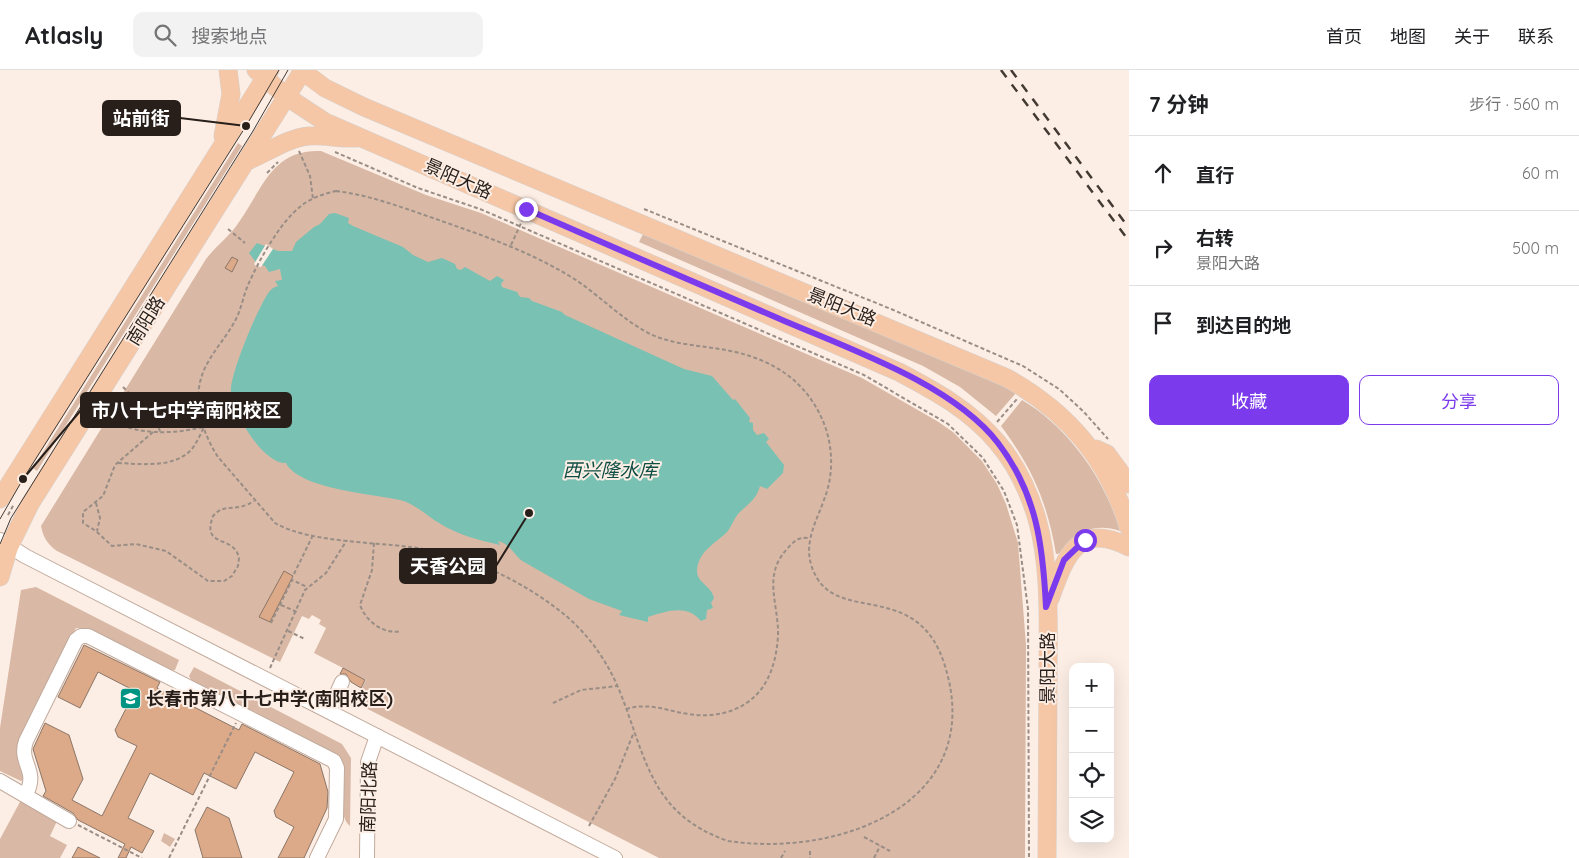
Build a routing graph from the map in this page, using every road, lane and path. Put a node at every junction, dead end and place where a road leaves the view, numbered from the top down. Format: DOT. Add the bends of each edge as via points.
graph roads {
  1 [pos="228,70"];
  2 [pos="301,71"];
  3 [pos="264,73"];
  4 [pos="286,97"];
  5 [pos="361,138"];
  6 [pos="298,149"];
  7 [pos="333,151"];
  8 [pos="219,152"];
  9 [pos="280,160"];
  10 [pos="247,161"];
  11 [pos="267,173"];
  12 [pos="313,199"];
  13 [pos="526,209"];
  14 [pos="519,226"];
  15 [pos="228,229"];
  16 [pos="245,243"];
  17 [pos="511,245"];
  18 [pos="123,387"];
  19 [pos="1018,397"];
  20 [pos="156,414"];
  21 [pos="104,418"];
  22 [pos="996,422"];
  23 [pos="204,427"];
  24 [pos="153,432"];
  25 [pos="160,432"];
  26 [pos="1090,446"];
  27 [pos="116,463"];
  28 [pos="1129,484"];
  29 [pos="0,499"];
  30 [pos="255,500"];
  31 [pos="96,503"];
  32 [pos="1129,528"];
  33 [pos="97,531"];
  34 [pos="313,535"];
  35 [pos="809,538"];
  36 [pos="347,540"];
  37 [pos="374,543"];
  38 [pos="5,544"];
  39 [pos="1129,547"];
  40 [pos="294,574"];
  41 [pos="0,576"];
  42 [pos="307,587"];
  43 [pos="280,605"];
  44 [pos="1046,607"];
  45 [pos="297,612"];
  46 [pos="271,623"];
  47 [pos="401,630"];
  48 [pos="288,631"];
  49 [pos="305,639"];
  50 [pos="265,678"];
  51 [pos="342,682"];
  52 [pos="617,686"];
  53 [pos="553,703"];
  54 [pos="626,709"];
  55 [pos="329,711"];
  56 [pos="241,714"];
  57 [pos="634,732"];
  58 [pos="377,736"];
  59 [pos="938,774"];
  60 [pos="0,781"];
  61 [pos="26,794"];
  62 [pos="69,820"];
  63 [pos="589,826"];
  64 [pos="867,835"];
  65 [pos="747,846"];
  66 [pos="880,846"];
  67 [pos="810,850"];
  68 [pos="819,850"];
  69 [pos="776,851"];
  70 [pos="804,851"];
  71 [pos="890,851"];
  72 [pos="142,858"];
  73 [pos="170,858"];
  74 [pos="317,858"];
  75 [pos="367,858"];
  76 [pos="615,858"];
  77 [pos="781,858"];
  78 [pos="810,858"];
  79 [pos="874,858"];
  80 [pos="1029,858"];
  81 [pos="1047,858"];
  1 -- 8 [label="main road" via="230,105"];
  2 -- 4 [label="main road, 南阳路"];
  2 -- 26 [label="main road, 景阳大路" via="325,88 382,115 992,370 1042,399"];
  3 -- 4 [label="main road, 景阳大路"];
  3 -- 8 [label="main road, 南阳路"];
  4 -- 5 [label="main road, 景阳大路" via="325,122"];
  4 -- 10 [label="main road, 南阳路"];
  5 -- 10 [label="main road" via="296,138"];
  5 -- 13 [label="main road, 景阳大路"];
  6 -- 12 [label="path" via="310,176"];
  7 -- 14 [label="path" via="418,188 480,208"];
  8 -- 29 [label="main road, 南阳路"];
  9 -- 11 [label="path"];
  10 -- 38 [label="main road, 南阳路"];
  12 -- 17 [label="path" via="336,192 361,195"];
  12 -- 23 [label="path" via="292,213 256,268 237,316 204,371 198,400"];
  13 -- 14 [label="path"];
  13 -- 44 [label="main road, 景阳大路" via="899,372 965,411 997,442 1030,499 1040,535"];
  14 -- 17 [label="path"];
  14 -- 80 [label="path" via="864,375 948,424 983,458 1004,491 1020,536 1030,637"];
  15 -- 16 [label="path"];
  17 -- 35 [label="path" via="578,282 652,335 751,355 776,366 795,380 819,413 830,451 831,473 827,492"];
  18 -- 20 [label="path" via="143,407"];
  19 -- 22 [label="path"];
  20 -- 23 [label="path"];
  20 -- 25 [label="path"];
  21 -- 24 [label="path" via="130,430"];
  23 -- 25 [label="path"];
  23 -- 27 [label="path" via="189,452 178,458 148,465"];
  23 -- 30 [label="path" via="218,457"];
  24 -- 25 [label="path"];
  24 -- 27 [label="path"];
  26 -- 28 [label="main road" via="1107,454"];
  26 -- 32 [label="main road, 景阳大路" via="1119,500"];
  27 -- 31 [label="path" via="105,492"];
  30 -- 33 [label="path" via="242,508 223,508 213,516 210,530 213,536 233,545 239,558 236,571 224,581 208,581 161,549 136,544 112,546"];
  30 -- 34 [label="path" via="279,526"];
  31 -- 33 [label="path" via="100,518"];
  31 -- 33 [label="path" via="84,510 82,518 85,525"];
  34 -- 36 [label="path"];
  34 -- 40 [label="path"];
  35 -- 54 [label="path" via="794,541 777,563 772,586 777,648 767,679 751,700 730,712 705,715 649,705"];
  35 -- 59 [label="path" via="813,571 824,588 844,598 906,614 927,631 938,648 949,679 952,709 950,735"];
  36 -- 37 [label="path"];
  36 -- 42 [label="path" via="326,572"];
  37 -- 47 [label="path" via="372,570 360,605 379,628 393,632"];
  37 -- 52 [label="path" via="433,551 486,568 524,586 584,632"];
  38 -- 41 [label="main road, 南阳路"];
  38 -- 50 [label="street"];
  39 -- 44 [label="main road" via="1105,537 1085,540 1064,560"];
  42 -- 43 [label="path" via="292,580"];
  42 -- 45 [label="path"];
  43 -- 45 [label="path"];
  43 -- 46 [label="path"];
  44 -- 81 [label="main road, 景阳大路"];
  45 -- 48 [label="path"];
  48 -- 49 [label="path"];
  48 -- 50 [label="path"];
  50 -- 55 [label="street"];
  51 -- 55 [label="street"];
  52 -- 53 [label="path" via="581,690"];
  52 -- 54 [label="path"];
  54 -- 57 [label="path"];
  55 -- 58 [label="street"];
  56 -- 61 [label="street" via="92,638 81,636 76,640 26,741 24,755 32,780"];
  56 -- 73 [label="path"];
  56 -- 74 [label="street" via="336,763 336,819"];
  57 -- 63 [label="path" via="615,779"];
  57 -- 65 [label="path" via="648,771 672,804 705,831"];
  58 -- 75 [label="street, 南阳北路" via="368,762"];
  58 -- 76 [label="street"];
  60 -- 61 [label="street"];
  61 -- 62 [label="street" via="44,808"];
  62 -- 72 [label="path"];
  64 -- 66 [label="path" via="864,837"];
  66 -- 71 [label="path"];
  66 -- 79 [label="path"];
  67 -- 68 [label="path"];
  67 -- 70 [label="path"];
  67 -- 78 [label="path"];
  69 -- 77 [label="path" via="785,851"];
}
